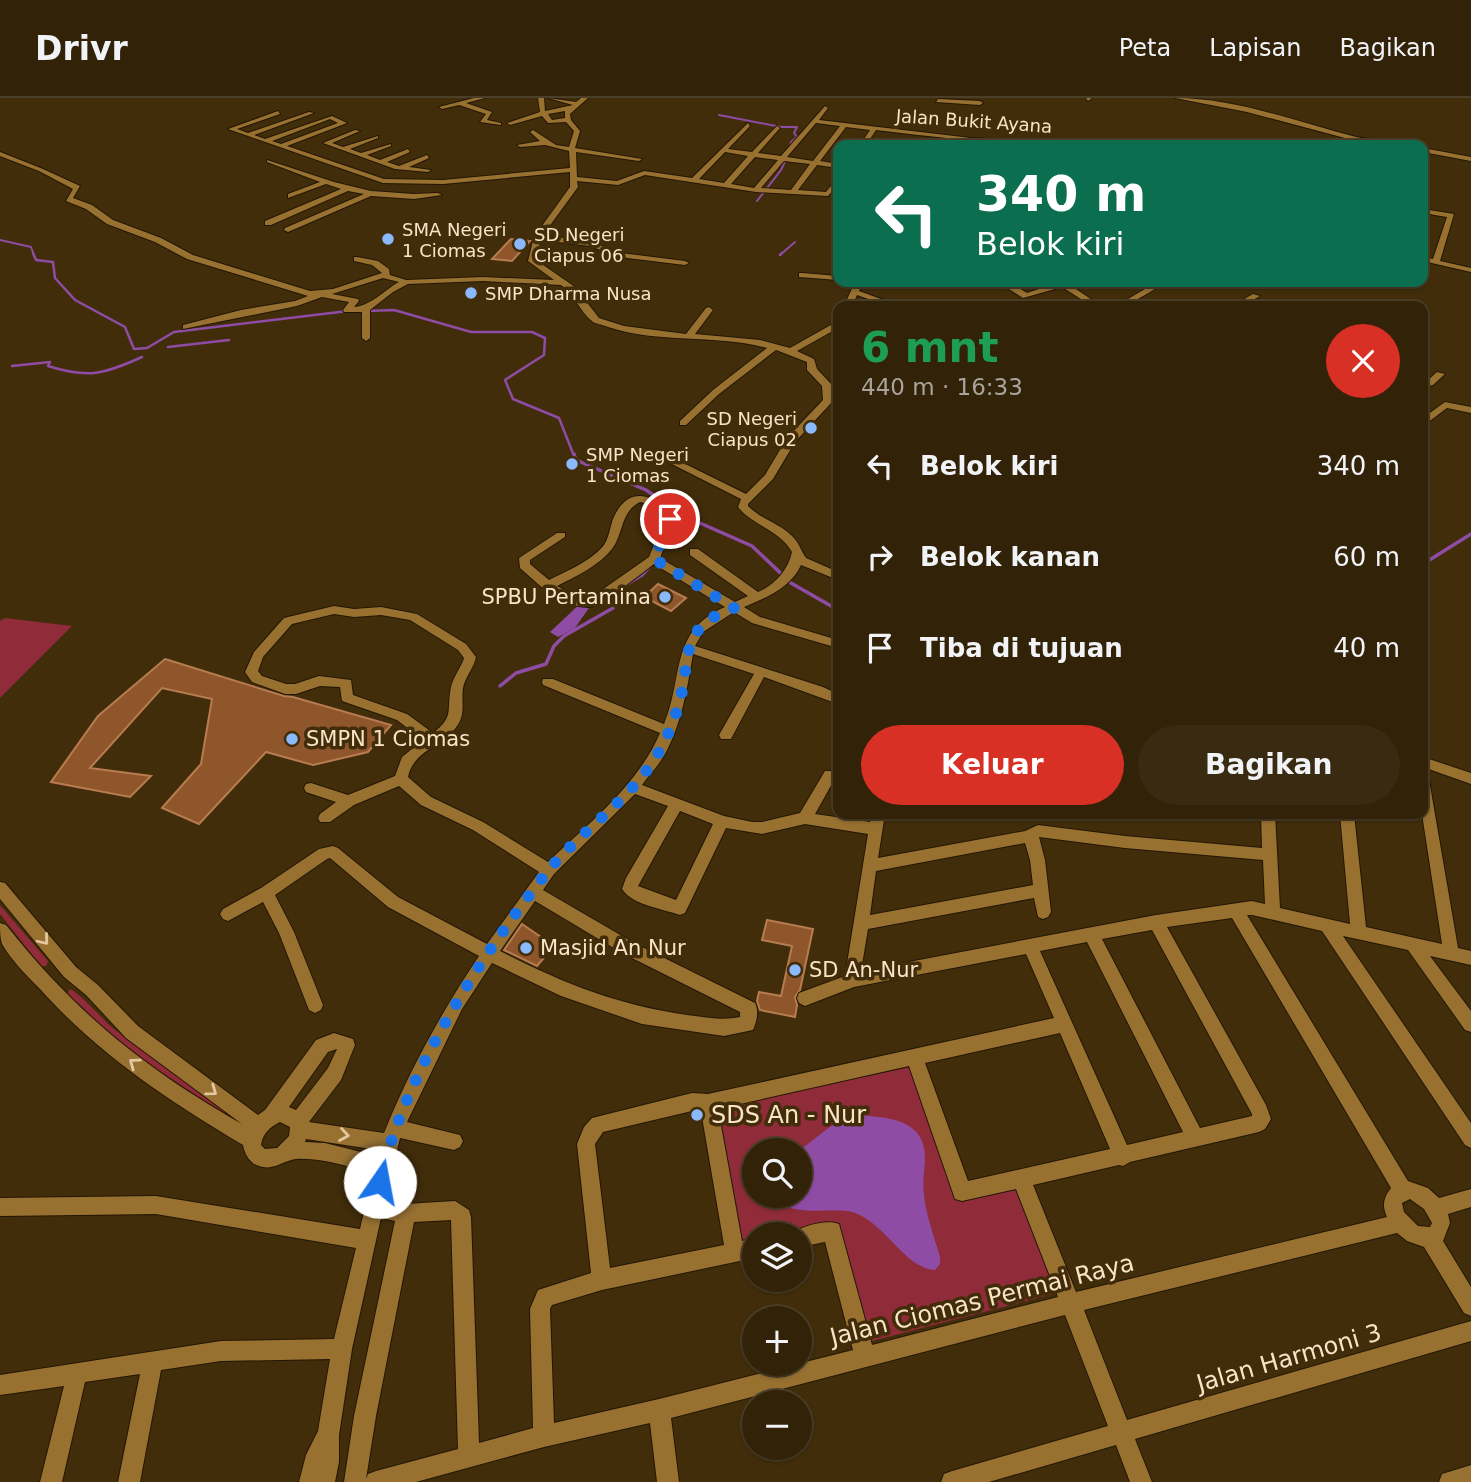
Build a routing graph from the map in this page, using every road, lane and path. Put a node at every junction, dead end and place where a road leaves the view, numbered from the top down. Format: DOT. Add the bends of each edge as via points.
graph roads {
  1 [pos="482,98"];
  2 [pos="541,98"];
  3 [pos="551,98"];
  4 [pos="1183,98"];
  5 [pos="938,102"];
  6 [pos="980,103"];
  7 [pos="461,104"];
  8 [pos="442,107"];
  9 [pos="575,108"];
  10 [pos="825,108"];
  11 [pos="278,113"];
  12 [pos="312,113"];
  13 [pos="544,113"];
  14 [pos="814,121"];
  15 [pos="510,123"];
  16 [pos="499,124"];
  17 [pos="748,125"];
  18 [pos="844,125"];
  19 [pos="777,128"];
  20 [pos="874,129"];
  21 [pos="358,131"];
  22 [pos="533,132"];
  23 [pos="247,135"];
  24 [pos="930,136"];
  25 [pos="376,137"];
  26 [pos="866,140"];
  27 [pos="930,140"];
  28 [pos="951,140"];
  29 [pos="1364,140"];
  30 [pos="265,141"];
  31 [pos="546,143"];
  32 [pos="389,145"];
  33 [pos="520,145"];
  34 [pos="281,146"];
  35 [pos="572,148"];
  36 [pos="344,149"];
  37 [pos="722,150"];
  38 [pos="408,151"];
  39 [pos="1428,151"];
  40 [pos="753,154"];
  41 [pos="0,155"];
  42 [pos="362,155"];
  43 [pos="427,157"];
  44 [pos="783,158"];
  45 [pos="639,159"];
  46 [pos="1471,159"];
  47 [pos="270,161"];
  48 [pos="379,161"];
  49 [pos="816,163"];
  50 [pos="833,165"];
  51 [pos="400,168"];
  52 [pos="428,170"];
  53 [pos="352,172"];
  54 [pos="574,175"];
  55 [pos="694,181"];
  56 [pos="326,182"];
  57 [pos="725,186"];
  58 [pos="833,187"];
  59 [pos="346,189"];
  60 [pos="756,190"];
  61 [pos="792,193"];
  62 [pos="369,194"];
  63 [pos="828,194"];
  64 [pos="833,194"];
  65 [pos="438,195"];
  66 [pos="292,196"];
  67 [pos="1428,212"];
  68 [pos="268,223"];
  69 [pos="288,230"];
  70 [pos="538,237"];
  71 [pos="357,259"];
  72 [pos="1428,260"];
  73 [pos="1436,262"];
  74 [pos="685,263"];
  75 [pos="1471,271"];
  76 [pos="386,275"];
  77 [pos="802,275"];
  78 [pos="833,278"];
  79 [pos="406,282"];
  80 [pos="565,284"];
  81 [pos="857,287"];
  82 [pos="1012,287"];
  83 [pos="1056,287"];
  84 [pos="1069,287"];
  85 [pos="1154,287"];
  86 [pos="855,292"];
  87 [pos="321,294"];
  88 [pos="1256,296"];
  89 [pos="850,301"];
  90 [pos="881,301"];
  91 [pos="1086,301"];
  92 [pos="1129,301"];
  93 [pos="1246,301"];
  94 [pos="709,310"];
  95 [pos="366,311"];
  96 [pos="186,327"];
  97 [pos="833,327"];
  98 [pos="688,337"];
  99 [pos="366,338"];
  100 [pos="774,347"];
  101 [pos="790,352"];
  102 [pos="1440,374"];
  103 [pos="821,377"];
  104 [pos="833,380"];
  105 [pos="1428,383"];
  106 [pos="1471,410"];
  107 [pos="1428,419"];
  108 [pos="683,423"];
  109 [pos="655,453"];
  110 [pos="746,498"];
  111 [pos="561,535"];
  112 [pos="694,552"];
  113 [pos="654,559"];
  114 [pos="796,562"];
  115 [pos="833,574"];
  116 [pos="548,586"];
  117 [pos="758,598"];
  118 [pos="734,608"];
  119 [pos="833,643"];
  120 [pos="688,648"];
  121 [pos="761,672"];
  122 [pos="548,682"];
  123 [pos="833,697"];
  124 [pos="669,730"];
  125 [pos="726,735"];
  126 [pos="431,739"];
  127 [pos="1428,764"];
  128 [pos="830,775"];
  129 [pos="401,779"];
  130 [pos="1471,779"];
  131 [pos="311,788"];
  132 [pos="633,788"];
  133 [pos="349,801"];
  134 [pos="677,803"];
  135 [pos="1428,809"];
  136 [pos="325,818"];
  137 [pos="806,818"];
  138 [pos="833,818"];
  139 [pos="878,819"];
  140 [pos="1268,819"];
  141 [pos="1348,819"];
  142 [pos="722,821"];
  143 [pos="1028,836"];
  144 [pos="1271,855"];
  145 [pos="869,866"];
  146 [pos="549,870"];
  147 [pos="0,888"];
  148 [pos="1040,890"];
  149 [pos="533,892"];
  150 [pos="267,893"];
  151 [pos="1236,911"];
  152 [pos="1043,912"];
  153 [pos="1273,912"];
  154 [pos="228,914"];
  155 [pos="1156,922"];
  156 [pos="860,924"];
  157 [pos="1326,924"];
  158 [pos="0,930"];
  159 [pos="1359,932"];
  160 [pos="1091,934"];
  161 [pos="1412,944"];
  162 [pos="1030,946"];
  163 [pos="489,952"];
  164 [pos="1451,953"];
  165 [pos="1471,958"];
  166 [pos="70,972"];
  167 [pos="854,980"];
  168 [pos="50,990"];
  169 [pos="805,998"];
  170 [pos="314,1005"];
  171 [pos="1063,1024"];
  172 [pos="1471,1024"];
  173 [pos="914,1056"];
  174 [pos="708,1103"];
  175 [pos="299,1125"];
  176 [pos="261,1127"];
  177 [pos="392,1136"];
  178 [pos="1196,1138"];
  179 [pos="1471,1139"];
  180 [pos="454,1141"];
  181 [pos="291,1150"];
  182 [pos="1123,1157"];
  183 [pos="383,1167"];
  184 [pos="1022,1179"];
  185 [pos="1403,1191"];
  186 [pos="1471,1198"];
  187 [pos="0,1207"];
  188 [pos="375,1208"];
  189 [pos="1436,1208"];
  190 [pos="406,1213"];
  191 [pos="1399,1223"];
  192 [pos="812,1235"];
  193 [pos="742,1238"];
  194 [pos="1430,1238"];
  195 [pos="367,1240"];
  196 [pos="742,1251"];
  197 [pos="602,1280"];
  198 [pos="1069,1304"];
  199 [pos="1471,1306"];
  200 [pos="1471,1331"];
  201 [pos="342,1349"];
  202 [pos="864,1356"];
  203 [pos="152,1364"];
  204 [pos="77,1374"];
  205 [pos="0,1385"];
  206 [pos="659,1410"];
  207 [pos="1122,1434"];
  208 [pos="328,1435"];
  209 [pos="544,1436"];
  210 [pos="469,1456"];
  211 [pos="1471,1476"];
  212 [pos="51,1482"];
  213 [pos="129,1482"];
  214 [pos="310,1482"];
  215 [pos="324,1482"];
  216 [pos="355,1482"];
  217 [pos="376,1482"];
  218 [pos="668,1482"];
  219 [pos="952,1482"];
  220 [pos="1141,1482"];
  221 [pos="1450,1482"];
  1 -- 7 [label="street"];
  2 -- 13 [label="street"];
  3 -- 9 [label="street"];
  4 -- 29 [label="street"];
  5 -- 6 [label="street"];
  7 -- 8 [label="street"];
  7 -- 16 [label="street" via="477,113 492,114 482,121"];
  9 -- 13 [label="street"];
  9 -- 13 [label="street" via="550,122"];
  9 -- 35 [label="street" via="577,131"];
  10 -- 14 [label="street"];
  11 -- 23 [label="street" via="231,129"];
  12 -- 23 [label="street"];
  13 -- 15 [label="street"];
  14 -- 18 [label="street, Jalan Bukit Ayana"];
  14 -- 44 [label="street"];
  17 -- 37 [label="street"];
  18 -- 20 [label="street, Jalan Bukit Ayana"];
  18 -- 49 [label="street"];
  19 -- 40 [label="street"];
  20 -- 24 [label="street, Jalan Bukit Ayana"];
  20 -- 26 [label="street, Jalan Bukit Ayana"];
  21 -- 36 [label="street" via="326,143"];
  22 -- 31 [label="street"];
  23 -- 30 [label="street"];
  24 -- 27 [label="street"];
  24 -- 28 [label="street, Jalan Bukit Ayana"];
  25 -- 36 [label="street"];
  30 -- 34 [label="street"];
  30 -- 34 [label="street" via="330,117 344,123"];
  31 -- 33 [label="street"];
  31 -- 35 [label="street"];
  32 -- 42 [label="street"];
  34 -- 53 [label="street"];
  35 -- 45 [label="street"];
  35 -- 54 [label="street"];
  36 -- 42 [label="street"];
  37 -- 40 [label="street"];
  37 -- 55 [label="street"];
  38 -- 48 [label="street"];
  39 -- 46 [label="street"];
  40 -- 44 [label="street"];
  40 -- 57 [label="street"];
  41 -- 87 [label="street" via="77,188 69,199 190,257 290,289"];
  42 -- 48 [label="street"];
  43 -- 51 [label="street"];
  44 -- 49 [label="street"];
  44 -- 60 [label="street"];
  47 -- 56 [label="street"];
  48 -- 51 [label="street"];
  48 -- 53 [label="street"];
  49 -- 50 [label="street"];
  49 -- 61 [label="street"];
  51 -- 52 [label="street"];
  53 -- 54 [label="street" via="383,181 416,183"];
  53 -- 56 [label="street"];
  54 -- 55 [label="street" via="618,183 644,173"];
  54 -- 70 [label="street" via="572,191"];
  55 -- 57 [label="street"];
  56 -- 59 [label="street"];
  56 -- 66 [label="street"];
  57 -- 60 [label="street"];
  58 -- 63 [label="street"];
  59 -- 62 [label="street"];
  59 -- 68 [label="street"];
  60 -- 61 [label="street"];
  61 -- 63 [label="street"];
  62 -- 65 [label="street"];
  62 -- 69 [label="street"];
  63 -- 64 [label="street"];
  67 -- 73 [label="street" via="1451,216"];
  70 -- 74 [label="street"];
  70 -- 80 [label="street" via="532,261"];
  71 -- 76 [label="street" via="374,263"];
  72 -- 73 [label="street"];
  73 -- 75 [label="street"];
  76 -- 79 [label="street"];
  76 -- 87 [label="street"];
  77 -- 78 [label="street"];
  79 -- 80 [label="street" via="483,279"];
  79 -- 95 [label="street"];
  80 -- 98 [label="street" via="602,323"];
  81 -- 86 [label="street"];
  82 -- 83 [label="street" via="1030,298"];
  84 -- 91 [label="street"];
  85 -- 92 [label="street"];
  86 -- 89 [label="street"];
  86 -- 90 [label="street"];
  87 -- 95 [label="street" via="355,301 347,310"];
  87 -- 96 [label="street"];
  88 -- 93 [label="street"];
  94 -- 98 [label="street"];
  95 -- 99 [label="street"];
  97 -- 101 [label="street"];
  98 -- 100 [label="street"];
  100 -- 101 [label="street"];
  100 -- 108 [label="street"];
  101 -- 103 [label="street" via="811,361 812,370"];
  102 -- 105 [label="street"];
  103 -- 104 [label="street"];
  103 -- 110 [label="street" via="828,388 828,401 791,440 769,477"];
  106 -- 107 [label="street" via="1445,405"];
  109 -- 110 [label="street"];
  110 -- 114 [label="street" via="743,507 747,512 796,546"];
  111 -- 116 [label="street" via="524,560"];
  112 -- 117 [label="street"];
  113 -- 116 [label="street" via="592,603 568,598"];
  113 -- 116 [label="street" via="670,519 658,505 638,498 621,515 607,548"];
  113 -- 118 [label="street"];
  114 -- 115 [label="street"];
  114 -- 117 [label="street" via="779,585"];
  117 -- 118 [label="street"];
  118 -- 119 [label="street" via="768,625"];
  118 -- 120 [label="street" via="706,622"];
  120 -- 121 [label="street"];
  120 -- 124 [label="street"];
  121 -- 123 [label="street"];
  121 -- 125 [label="street"];
  122 -- 124 [label="street"];
  124 -- 132 [label="street"];
  126 -- 126 [label="street" via="448,728 458,713 457,688 470,657 413,617 334,610 294,617 253,664 251,672 257,679 285,689 319,681 346,684 347,698 402,717"];
  126 -- 129 [label="street" via="405,763"];
  127 -- 130 [label="street"];
  128 -- 137 [label="street"];
  129 -- 133 [label="street"];
  129 -- 146 [label="street" via="426,801 478,826"];
  131 -- 133 [label="street"];
  132 -- 134 [label="street"];
  132 -- 146 [label="street"];
  133 -- 136 [label="street"];
  134 -- 142 [label="street"];
  134 -- 142 [label="street" via="631,883 630,889 638,894 680,908"];
  135 -- 164 [label="street"];
  137 -- 138 [label="street"];
  137 -- 142 [label="street" via="762,828"];
  139 -- 145 [label="street"];
  140 -- 144 [label="street"];
  141 -- 159 [label="street"];
  143 -- 144 [label="street" via="1038,831"];
  143 -- 145 [label="street"];
  143 -- 148 [label="street" via="1035,845"];
  144 -- 153 [label="street"];
  145 -- 156 [label="street"];
  146 -- 149 [label="street"];
  147 -- 166 [label="street, one-way"];
  148 -- 152 [label="street"];
  148 -- 156 [label="street"];
  149 -- 163 [label="street"];
  149 -- 163 [label="street" via="628,948 741,1003 749,1008 747,1024 724,1028 642,1016 527,974"];
  150 -- 154 [label="street"];
  150 -- 163 [label="street" via="324,853 333,852 393,902"];
  150 -- 170 [label="street"];
  151 -- 153 [label="street"];
  151 -- 155 [label="street"];
  151 -- 185 [label="street"];
  153 -- 157 [label="street"];
  155 -- 160 [label="street"];
  155 -- 178 [label="street" via="1262,1115 1259,1123"];
  156 -- 167 [label="street"];
  157 -- 159 [label="street"];
  157 -- 179 [label="street"];
  158 -- 168 [label="street"];
  159 -- 161 [label="street"];
  160 -- 162 [label="street"];
  160 -- 178 [label="street"];
  161 -- 164 [label="street"];
  161 -- 172 [label="street"];
  162 -- 167 [label="street"];
  162 -- 171 [label="street"];
  163 -- 177 [label="street" via="456,1004"];
  164 -- 165 [label="street"];
  166 -- 168 [label="street"];
  166 -- 176 [label="street, one-way" via="142,1040"];
  167 -- 169 [label="street"];
  176 -- 168 [label="street, one-way" via="202,1112 111,1047"];
  171 -- 173 [label="street"];
  171 -- 182 [label="street"];
  173 -- 174 [label="street"];
  173 -- 184 [label="street" via="962,1192"];
  174 -- 193 [label="street"];
  174 -- 197 [label="street" via="692,1102 607,1120 590,1133 586,1144"];
  175 -- 176 [label="street" via="288,1114"];
  175 -- 176 [label="street" via="340,1064 347,1049 342,1042 322,1046"];
  175 -- 177 [label="street, one-way"];
  175 -- 181 [label="street"];
  176 -- 181 [label="street" via="255,1154 268,1160"];
  177 -- 180 [label="street"];
  177 -- 183 [label="street"];
  178 -- 182 [label="street"];
  181 -- 183 [label="street" via="325,1152"];
  182 -- 184 [label="street"];
  183 -- 188 [label="street"];
  184 -- 198 [label="street"];
  185 -- 189 [label="street" via="1424,1196"];
  185 -- 191 [label="street" via="1392,1202"];
  186 -- 189 [label="street"];
  187 -- 195 [label="street" via="156,1205"];
  188 -- 190 [label="street"];
  188 -- 195 [label="street"];
  189 -- 194 [label="street" via="1441,1223"];
  190 -- 210 [label="street" via="455,1210 462,1217"];
  190 -- 216 [label="street"];
  191 -- 194 [label="street" via="1414,1236"];
  191 -- 198 [label="street, Jalan Ciomas Permai Raya"];
  192 -- 202 [label="street" via="832,1231"];
  194 -- 199 [label="street"];
  195 -- 201 [label="street"];
  196 -- 197 [label="street"];
  197 -- 209 [label="street" via="552,1294 540,1309"];
  198 -- 202 [label="street, Jalan Ciomas Permai Raya"];
  198 -- 207 [label="street"];
  200 -- 207 [label="street, Jalan Harmoni 3"];
  201 -- 203 [label="street" via="221,1351"];
  201 -- 208 [label="street"];
  202 -- 206 [label="street, Jalan Ciomas Permai Raya"];
  203 -- 204 [label="street"];
  203 -- 213 [label="street"];
  204 -- 205 [label="street"];
  204 -- 212 [label="street"];
  206 -- 209 [label="street, Jalan Ciomas Permai Raya"];
  206 -- 218 [label="street"];
  207 -- 219 [label="street, Jalan Harmoni 3"];
  207 -- 220 [label="street"];
  208 -- 214 [label="street"];
  208 -- 215 [label="street"];
  209 -- 210 [label="street, Jalan Ciomas Permai Raya"];
  210 -- 217 [label="street, Jalan Ciomas Permai Raya"];
  211 -- 221 [label="street"];
}
